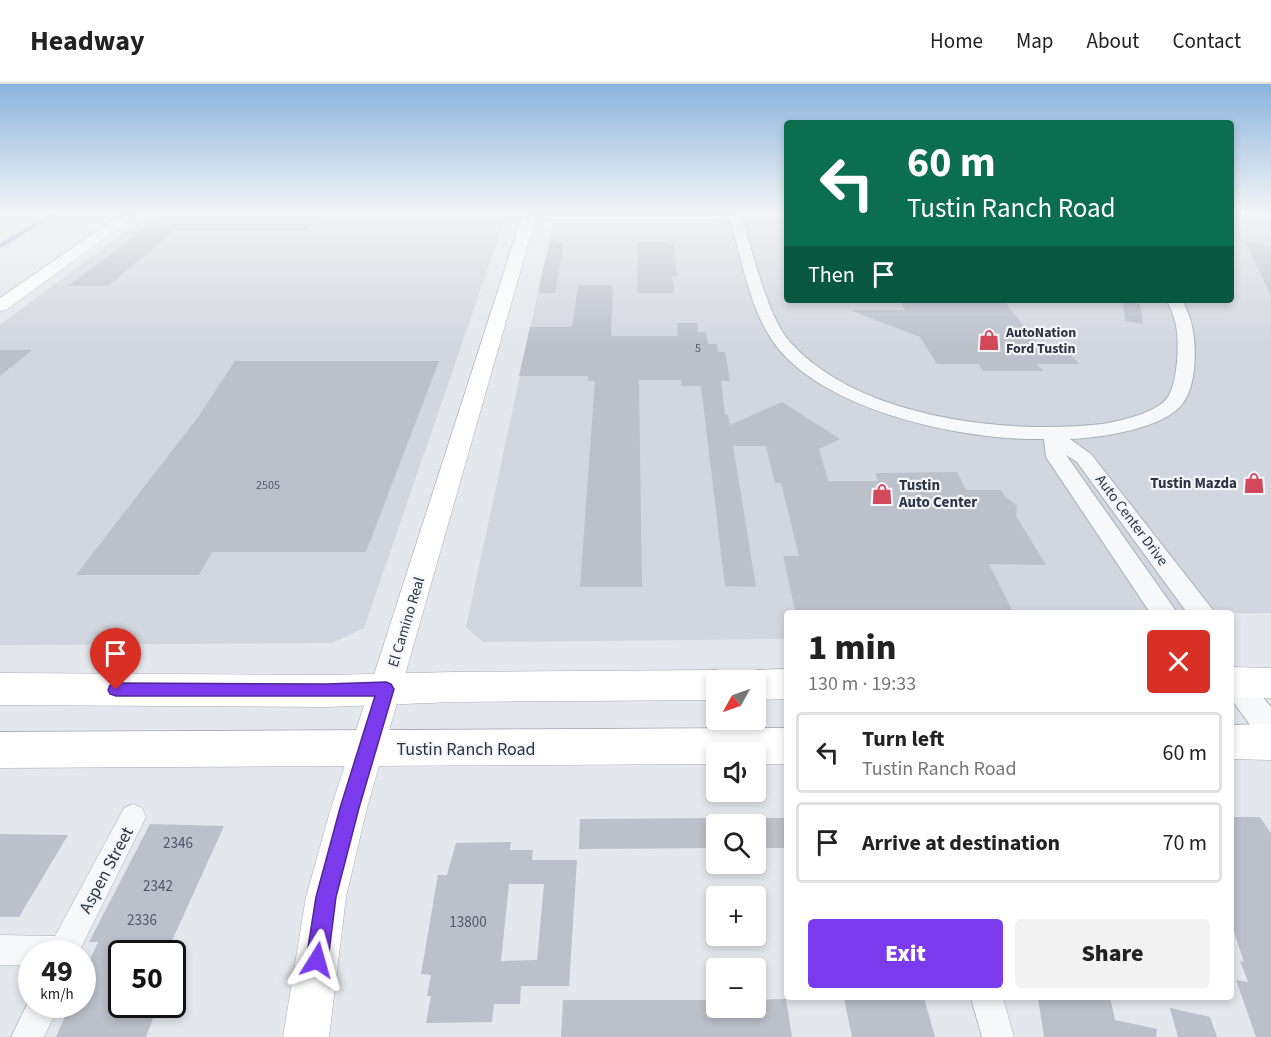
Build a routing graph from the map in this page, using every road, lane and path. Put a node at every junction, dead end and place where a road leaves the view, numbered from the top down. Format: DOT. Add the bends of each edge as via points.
graph roads {
  1 [pos="45,257"];
  2 [pos="69,257"];
  3 [pos="517,257"];
  4 [pos="749,257"];
  5 [pos="0,288"];
  6 [pos="1176,303"];
  7 [pos="0,306"];
  8 [pos="1053,436"];
  9 [pos="1162,610"];
  10 [pos="1200,610"];
  11 [pos="1234,677"];
  12 [pos="1234,680"];
  13 [pos="1271,683"];
  14 [pos="784,684"];
  15 [pos="706,685"];
  16 [pos="766,685"];
  17 [pos="0,689"];
  18 [pos="386,689"];
  19 [pos="1271,730"];
  20 [pos="1234,742"];
  21 [pos="1271,742"];
  22 [pos="784,746"];
  23 [pos="367,749"];
  24 [pos="0,750"];
  25 [pos="133,817"];
  26 [pos="69,940"];
  27 [pos="0,950"];
  28 [pos="18,951"];
  29 [pos="988,1000"];
  30 [pos="36,1018"];
  31 [pos="27,1037"];
  32 [pos="306,1037"];
  33 [pos="998,1037"];
  1 -- 5 [label="main road"];
  2 -- 7 [label="main road"];
  3 -- 18 [label="main road, El Camino Real"];
  4 -- 8 [label="street, Auto Center Drive" via="775,335 818,375 885,407 916,417 972,428"];
  6 -- 8 [label="street, Auto Center Drive" via="1184,322 1184,379 1174,402 1137,423"];
  8 -- 9 [label="street, Auto Center Drive" via="1056,457"];
  8 -- 10 [label="street, Auto Center Drive" via="1084,458"];
  11 -- 13 [label="main road"];
  12 -- 19 [label="street"];
  14 -- 16 [label="main road"];
  15 -- 18 [label="main road"];
  17 -- 18 [label="main road"];
  18 -- 23 [label="main road, El Camino Real"];
  20 -- 21 [label="main road"];
  22 -- 23 [label="main road, Tustin Ranch Road"];
  23 -- 24 [label="main road, Tustin Ranch Road"];
  23 -- 32 [label="main road, El Camino Real" via="326,897"];
  25 -- 26 [label="street, Aspen Street"];
  27 -- 28 [label="street"];
  29 -- 33 [label="street"];
  30 -- 31 [label="street"];
}
